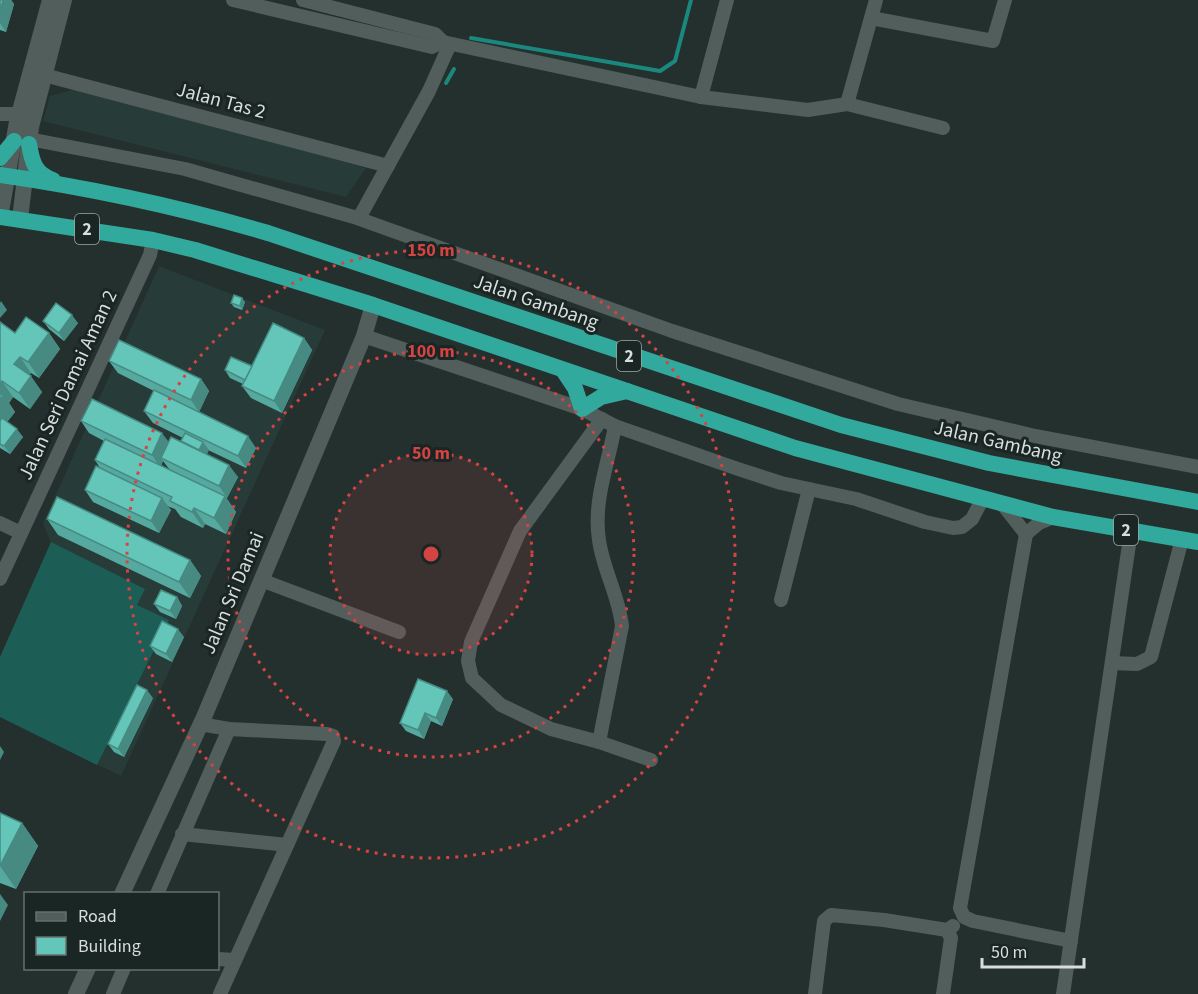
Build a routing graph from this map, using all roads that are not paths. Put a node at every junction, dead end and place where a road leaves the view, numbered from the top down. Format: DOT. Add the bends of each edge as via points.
graph roads {
  1 [pos="50,0"];
  2 [pos="63,0"];
  3 [pos="233,0"];
  4 [pos="303,0"];
  5 [pos="727,0"];
  6 [pos="876,0"];
  7 [pos="1005,0"];
  8 [pos="871,18"];
  9 [pos="446,43"];
  10 [pos="44,75"];
  11 [pos="701,97"];
  12 [pos="847,104"];
  13 [pos="0,114"];
  14 [pos="19,114"];
  15 [pos="943,128"];
  16 [pos="24,141"];
  17 [pos="0,158"];
  18 [pos="388,166"];
  19 [pos="3,175"];
  20 [pos="26,179"];
  21 [pos="66,184"];
  22 [pos="0,217"];
  23 [pos="359,218"];
  24 [pos="20,219"];
  25 [pos="153,240"];
  26 [pos="373,305"];
  27 [pos="364,336"];
  28 [pos="563,370"];
  29 [pos="628,390"];
  30 [pos="582,409"];
  31 [pos="609,423"];
  32 [pos="1198,467"];
  33 [pos="808,489"];
  34 [pos="982,500"];
  35 [pos="1198,502"];
  36 [pos="1003,505"];
  37 [pos="1053,518"];
  38 [pos="0,523"];
  39 [pos="1131,531"];
  40 [pos="21,533"];
  41 [pos="1026,534"];
  42 [pos="1190,541"];
  43 [pos="0,579"];
  44 [pos="261,580"];
  45 [pos="781,600"];
  46 [pos="399,632"];
  47 [pos="1112,663"];
  48 [pos="200,724"];
  49 [pos="229,729"];
  50 [pos="599,742"];
  51 [pos="651,760"];
  52 [pos="182,834"];
  53 [pos="287,845"];
  54 [pos="123,892"];
  55 [pos="158,892"];
  56 [pos="964,917"];
  57 [pos="947,930"];
  58 [pos="1071,941"];
  59 [pos="219,959"];
  60 [pos="235,960"];
  61 [pos="88,970"];
  62 [pos="124,970"];
  63 [pos="76,994"];
  64 [pos="113,994"];
  65 [pos="220,994"];
  66 [pos="815,994"];
  67 [pos="943,994"];
  68 [pos="1063,994"];
  1 -- 14 [label="street"];
  2 -- 10 [label="street"];
  3 -- 9 [label="street" via="432,48"];
  4 -- 9 [label="street" via="435,34"];
  5 -- 11 [label="street"];
  6 -- 8 [label="street"];
  7 -- 8 [label="street" via="993,42"];
  8 -- 12 [label="street"];
  9 -- 11 [label="street"];
  9 -- 18 [label="street" via="429,92"];
  10 -- 16 [label="street"];
  10 -- 18 [label="street, Jalan Tas 2"];
  11 -- 12 [label="street" via="808,110"];
  12 -- 15 [label="street"];
  13 -- 14 [label="street"];
  14 -- 16 [label="street"];
  16 -- 17 [label="highway"];
  16 -- 19 [label="street"];
  16 -- 20 [label="street"];
  16 -- 21 [label="highway" via="37,172"];
  16 -- 23 [label="street" via="195,171"];
  18 -- 23 [label="street"];
  19 -- 20 [label="highway, Jalan Gambang / 2"];
  19 -- 22 [label="street"];
  20 -- 21 [label="highway, Jalan Gambang / 2"];
  20 -- 24 [label="street"];
  21 -- 35 [label="highway, Jalan Gambang / 2" via="183,208 268,233 841,425 989,463"];
  22 -- 24 [label="highway, 2"];
  23 -- 32 [label="street" via="672,331 898,404 1035,436"];
  24 -- 25 [label="highway, 2"];
  25 -- 26 [label="highway, 2" via="236,261"];
  25 -- 40 [label="street, Jalan Seri Damai Aman 2" via="150,255"];
  26 -- 27 [label="street, Jalan Sri Damai"];
  26 -- 28 [label="highway, 2"];
  27 -- 30 [label="street"];
  27 -- 44 [label="street, Jalan Sri Damai"];
  28 -- 29 [label="highway, 2"];
  28 -- 30 [label="highway"];
  29 -- 30 [label="highway" via="601,397"];
  29 -- 34 [label="highway, 2" via="795,448"];
  30 -- 31 [label="street"];
  31 -- 33 [label="street" via="738,469"];
  31 -- 50 [label="street" via="596,512 600,548 622,626"];
  31 -- 50 [label="street" via="520,531 471,642 468,661 472,678 501,705 551,729"];
  33 -- 34 [label="street" via="953,528 968,524"];
  33 -- 45 [label="street"];
  34 -- 36 [label="highway, 2"];
  36 -- 37 [label="highway, 2"];
  36 -- 41 [label="street"];
  37 -- 39 [label="highway, 2"];
  37 -- 41 [label="street"];
  38 -- 40 [label="street"];
  39 -- 42 [label="highway, 2"];
  39 -- 47 [label="street"];
  40 -- 43 [label="street, Jalan Seri Damai Aman 2"];
  41 -- 56 [label="street" via="961,897"];
  42 -- 47 [label="street" via="1151,657 1137,664"];
  44 -- 46 [label="street"];
  44 -- 48 [label="street, Jalan Sri Damai"];
  47 -- 58 [label="street"];
  48 -- 49 [label="street"];
  48 -- 54 [label="street, Jalan Sri Damai"];
  49 -- 52 [label="street"];
  49 -- 53 [label="street" via="327,734 334,738"];
  50 -- 51 [label="street"];
  52 -- 53 [label="street"];
  52 -- 55 [label="street"];
  53 -- 60 [label="street"];
  56 -- 57 [label="street"];
  56 -- 58 [label="street"];
  57 -- 66 [label="street" via="831,915 824,921"];
  57 -- 67 [label="street" via="951,938"];
  58 -- 68 [label="street"];
  59 -- 60 [label="street"];
  60 -- 65 [label="street"];
  61 -- 63 [label="street"];
  62 -- 64 [label="street"];
}
